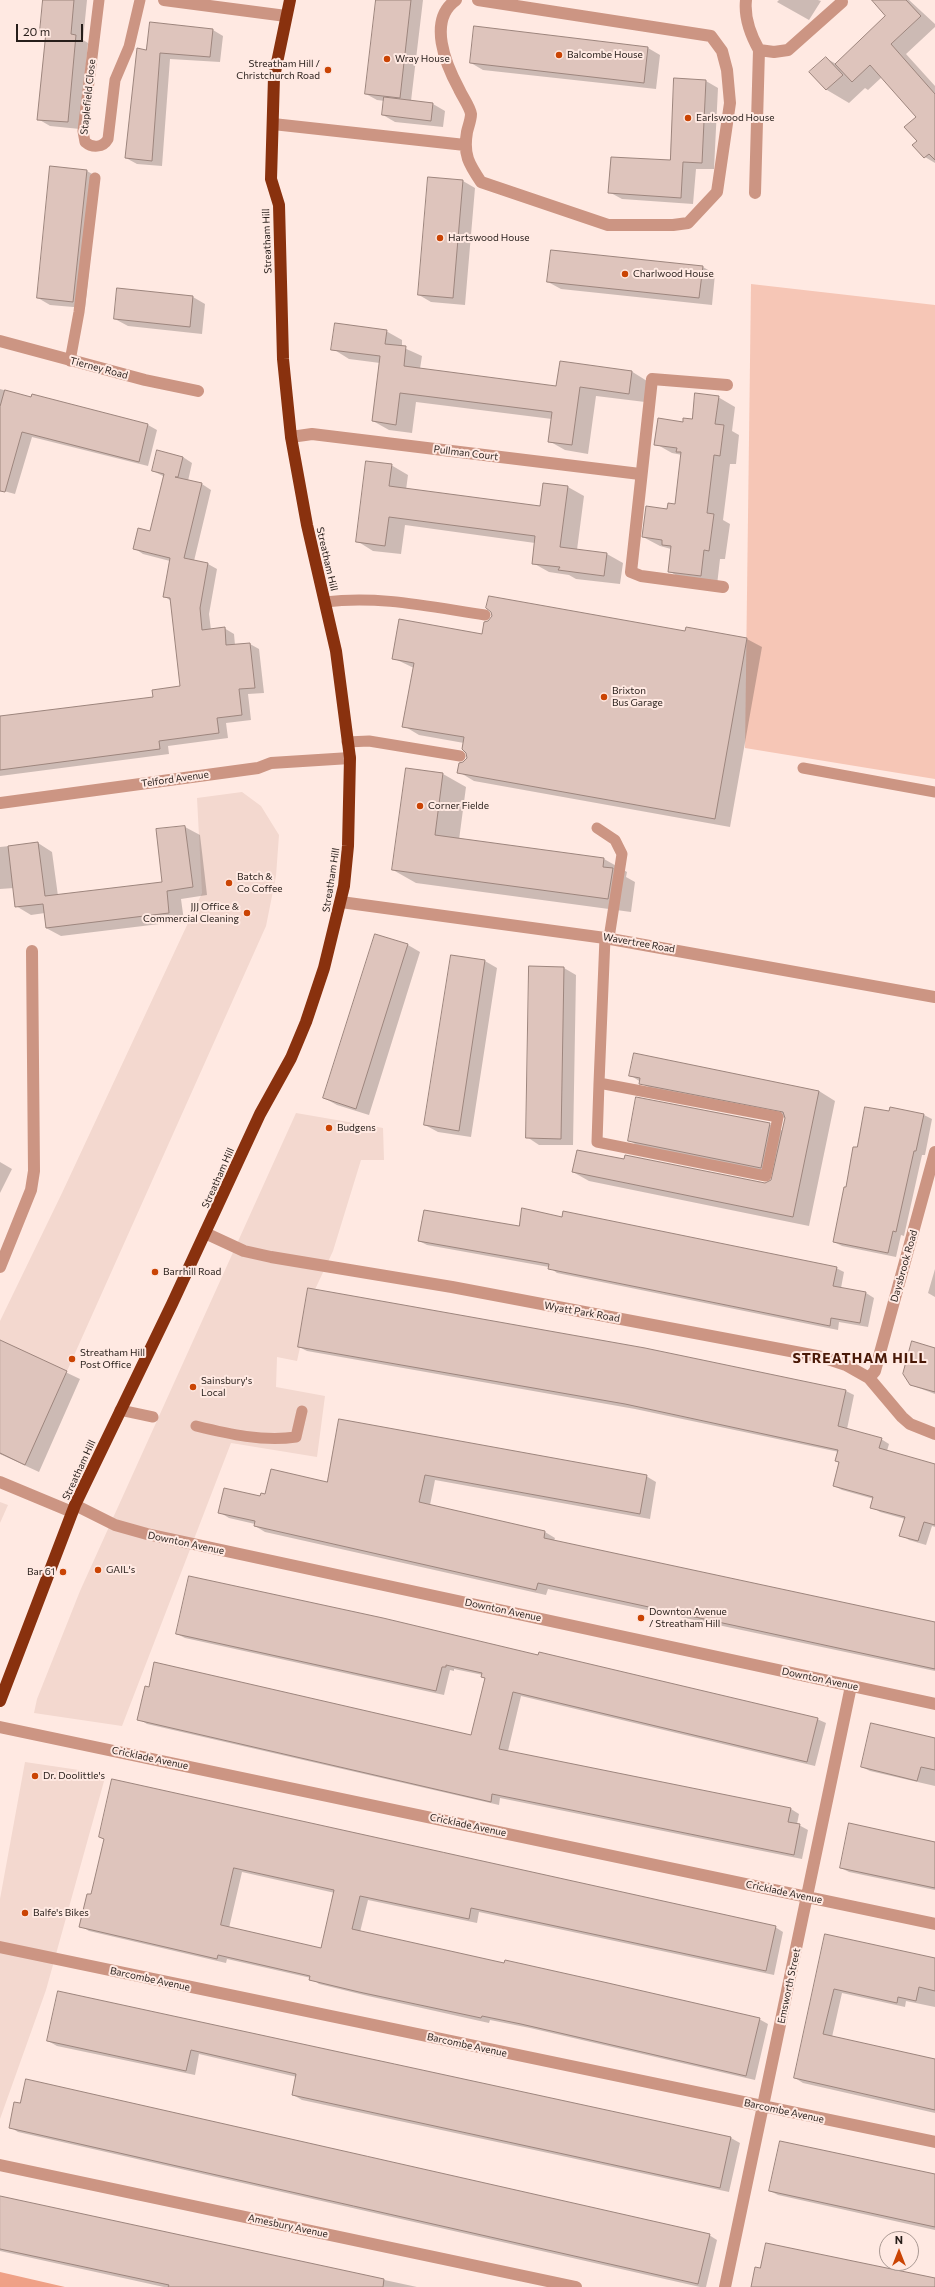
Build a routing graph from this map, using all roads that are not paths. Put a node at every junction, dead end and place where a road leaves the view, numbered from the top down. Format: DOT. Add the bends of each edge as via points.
graph roads {
  1 [pos="98,0"];
  2 [pos="140,0"];
  3 [pos="164,0"];
  4 [pos="290,0"];
  5 [pos="456,0"];
  6 [pos="478,0"];
  7 [pos="746,0"];
  8 [pos="842,2"];
  9 [pos="286,16"];
  10 [pos="759,50"];
  11 [pos="272,124"];
  12 [pos="465,145"];
  13 [pos="95,178"];
  14 [pos="755,193"];
  15 [pos="0,341"];
  16 [pos="70,361"];
  17 [pos="727,386"];
  18 [pos="198,391"];
  19 [pos="291,437"];
  20 [pos="640,474"];
  21 [pos="723,587"];
  22 [pos="325,602"];
  23 [pos="485,616"];
  24 [pos="347,742"];
  25 [pos="460,756"];
  26 [pos="350,758"];
  27 [pos="803,768"];
  28 [pos="935,792"];
  29 [pos="0,803"];
  30 [pos="597,828"];
  31 [pos="341,902"];
  32 [pos="607,938"];
  33 [pos="32,951"];
  34 [pos="935,997"];
  35 [pos="599,1083"];
  36 [pos="935,1152"];
  37 [pos="205,1233"];
  38 [pos="0,1267"];
  39 [pos="869,1378"];
  40 [pos="120,1410"];
  41 [pos="302,1411"];
  42 [pos="153,1417"];
  43 [pos="196,1426"];
  44 [pos="935,1434"];
  45 [pos="0,1482"];
  46 [pos="74,1509"];
  47 [pos="851,1686"];
  48 [pos="0,1701"];
  49 [pos="935,1704"];
  50 [pos="0,1727"];
  51 [pos="808,1897"];
  52 [pos="935,1924"];
  53 [pos="0,1947"];
  54 [pos="763,2107"];
  55 [pos="935,2142"];
  56 [pos="0,2165"];
  57 [pos="576,2287"];
  58 [pos="725,2287"];
  1 -- 2 [label="lane, Staplefield Close" via="83,131 85,142 96,146 103,145 108,139 115,80 129,47"];
  3 -- 9 [label="street"];
  4 -- 9 [label="highway, Streatham Hill"];
  5 -- 12 [label="street" via="448,5 442,23 442,41 448,68 471,113"];
  6 -- 12 [label="street" via="711,36 722,52 727,70 730,103 717,192 688,223 608,225 482,182 469,165"];
  7 -- 10 [label="street" via="750,35"];
  8 -- 10 [label="street" via="788,50"];
  9 -- 11 [label="highway, Streatham Hill" via="274,76"];
  10 -- 14 [label="street"];
  11 -- 12 [label="street"];
  11 -- 19 [label="highway, Streatham Hill" via="271,179 279,205 283,358"];
  13 -- 16 [label="lane" via="79,312"];
  15 -- 16 [label="street, Tierney Road"];
  16 -- 18 [label="street, Tierney Road"];
  17 -- 20 [label="street" via="652,380"];
  19 -- 20 [label="street, Pullman Court" via="312,434"];
  19 -- 22 [label="highway, Streatham Hill" via="307,525"];
  20 -- 21 [label="street" via="631,572 641,576"];
  22 -- 23 [label="lane" via="365,598"];
  22 -- 24 [label="highway, Streatham Hill" via="343,697"];
  24 -- 25 [label="lane" via="369,741"];
  24 -- 26 [label="highway, Streatham Hill"];
  26 -- 29 [label="street, Telford Avenue" via="271,763 258,768"];
  26 -- 31 [label="highway, Streatham Hill" via="348,846"];
  27 -- 28 [label="lane"];
  30 -- 32 [label="lane" via="615,840 622,854"];
  31 -- 32 [label="street, Wavertree Road"];
  31 -- 37 [label="highway, Streatham Hill" via="324,968 306,1022 291,1058 260,1114"];
  32 -- 34 [label="street, Wavertree Road"];
  32 -- 35 [label="lane"];
  33 -- 38 [label="street" via="34,1171 31,1190"];
  35 -- 35 [label="lane" via="597,1142 766,1176 778,1117"];
  36 -- 39 [label="street, Daysbrook Road" via="875,1371"];
  37 -- 39 [label="street, Wyatt Park Road" via="244,1251 271,1257 452,1287 822,1357 851,1367"];
  37 -- 40 [label="highway, Streatham Hill"];
  39 -- 44 [label="street, Wyatt Park Road" via="902,1417 915,1427"];
  40 -- 42 [label="lane"];
  40 -- 46 [label="highway, Streatham Hill"];
  41 -- 43 [label="lane" via="296,1437 281,1440 236,1436"];
  45 -- 46 [label="street"];
  46 -- 47 [label="street, Downton Avenue" via="114,1525 147,1534"];
  46 -- 48 [label="highway, Streatham Hill"];
  47 -- 49 [label="street, Downton Avenue"];
  47 -- 51 [label="street, Emsworth Street"];
  50 -- 51 [label="street, Cricklade Avenue"];
  51 -- 52 [label="street, Cricklade Avenue"];
  51 -- 54 [label="street, Emsworth Street"];
  53 -- 54 [label="street, Barcombe Avenue"];
  54 -- 55 [label="street, Barcombe Avenue"];
  54 -- 58 [label="street, Emsworth Street"];
  56 -- 57 [label="street, Amesbury Avenue"];
}
